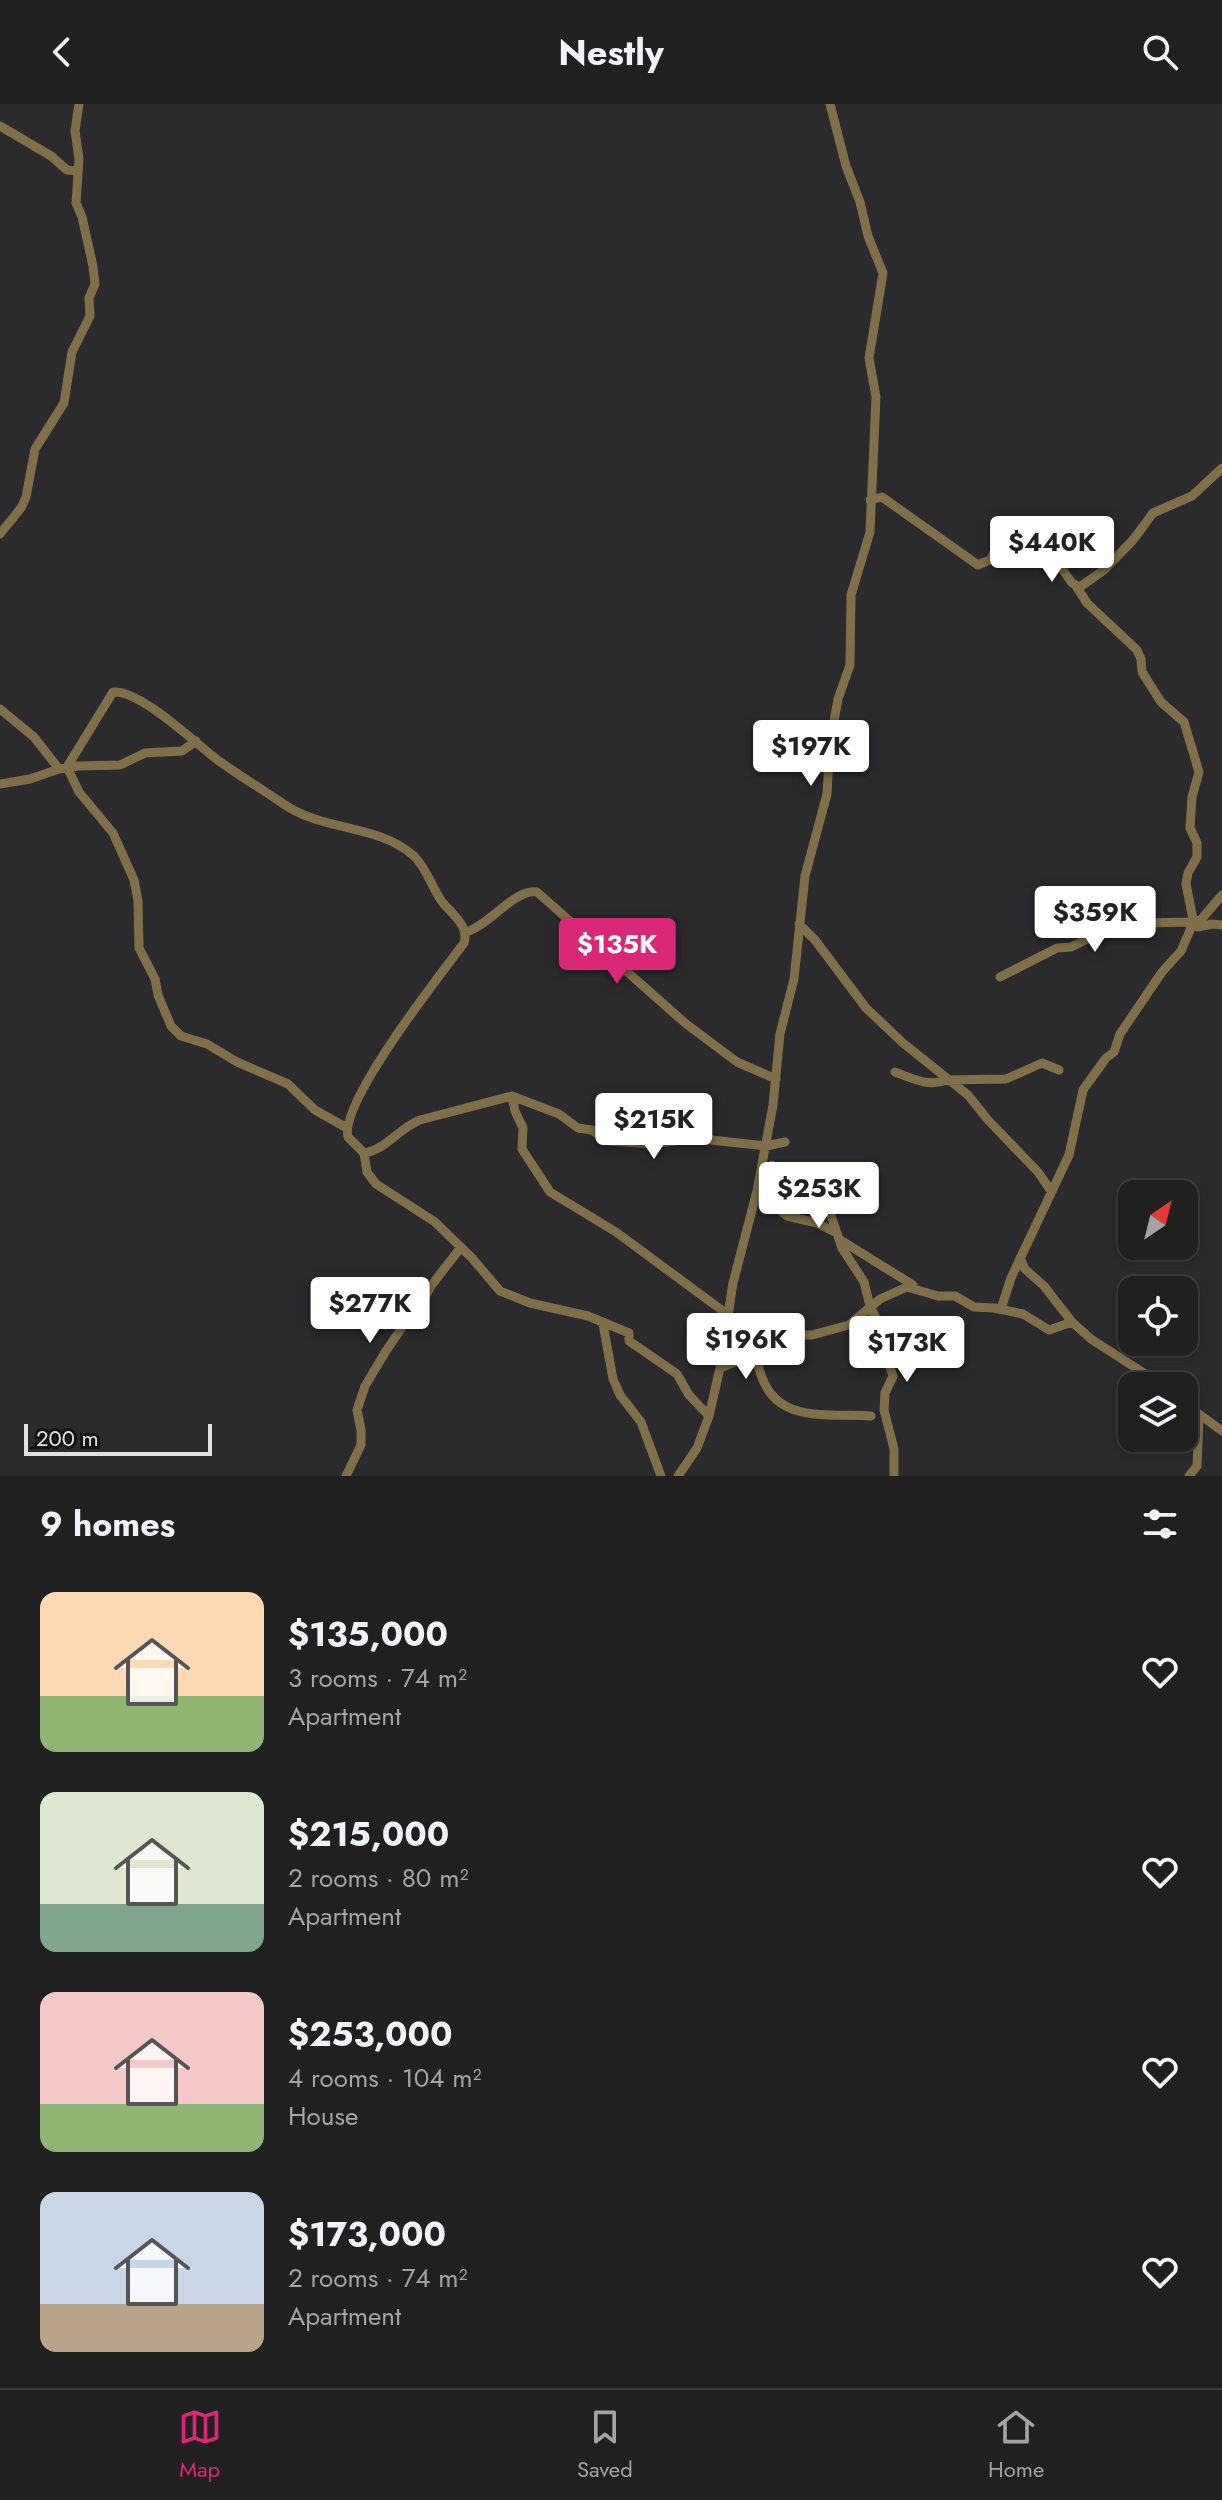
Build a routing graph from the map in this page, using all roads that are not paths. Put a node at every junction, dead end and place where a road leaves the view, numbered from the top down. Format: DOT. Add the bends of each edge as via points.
graph roads {
  1 [pos="79,104"];
  2 [pos="830,104"];
  3 [pos="0,126"];
  4 [pos="78,171"];
  5 [pos="1222,468"];
  6 [pos="870,500"];
  7 [pos="0,534"];
  8 [pos="1076,586"];
  9 [pos="0,709"];
  10 [pos="196,741"];
  11 [pos="63,768"];
  12 [pos="0,784"];
  13 [pos="1222,895"];
  14 [pos="799,924"];
  15 [pos="1194,924"];
  16 [pos="1222,925"];
  17 [pos="466,932"];
  18 [pos="1000,977"];
  19 [pos="1059,1070"];
  20 [pos="895,1072"];
  21 [pos="776,1079"];
  22 [pos="954,1082"];
  23 [pos="512,1096"];
  24 [pos="347,1128"];
  25 [pos="785,1142"];
  26 [pos="766,1146"];
  27 [pos="364,1153"];
  28 [pos="772,1165"];
  29 [pos="757,1191"];
  30 [pos="1051,1191"];
  31 [pos="840,1237"];
  32 [pos="461,1247"];
  33 [pos="1020,1258"];
  34 [pos="918,1289"];
  35 [pos="870,1306"];
  36 [pos="1001,1309"];
  37 [pos="727,1314"];
  38 [pos="1072,1322"];
  39 [pos="603,1324"];
  40 [pos="756,1354"];
  41 [pos="720,1368"];
  42 [pos="1142,1372"];
  43 [pos="709,1416"];
  44 [pos="871,1416"];
  45 [pos="1199,1416"];
  46 [pos="1222,1431"];
  47 [pos="346,1476"];
  48 [pos="661,1476"];
  49 [pos="678,1476"];
  50 [pos="894,1476"];
  51 [pos="1189,1476"];
  1 -- 4 [label="street"];
  2 -- 6 [label="street" via="883,273 869,358 876,397"];
  3 -- 4 [label="street" via="67,170"];
  4 -- 7 [label="street" via="76,203 95,284 90,316 72,352 64,403 32,455 26,497"];
  5 -- 8 [label="street" via="1192,496 1153,513 1104,570"];
  6 -- 8 [label="street" via="882,497 978,565 990,560 1008,526 1018,524 1039,540"];
  6 -- 14 [label="street" via="870,540 851,595 850,665 838,699 827,794 805,876"];
  8 -- 15 [label="street" via="1137,650 1142,672 1161,702 1184,722 1199,772 1190,828 1197,857 1186,884"];
  9 -- 11 [label="street"];
  10 -- 11 [label="street" via="182,751 145,753 120,765"];
  10 -- 11 [label="street" via="137,699 115,691"];
  10 -- 17 [label="street" via="301,814 398,844 418,860"];
  11 -- 12 [label="street"];
  11 -- 24 [label="street" via="113,833 134,880 139,948 171,1026 181,1036 288,1084 315,1110"];
  13 -- 15 [label="street"];
  14 -- 21 [label="street"];
  14 -- 22 [label="street" via="866,1008"];
  15 -- 16 [label="street"];
  15 -- 18 [label="street" via="1145,923 1103,931"];
  15 -- 30 [label="street" via="1181,951 1120,1034 1114,1052 1083,1090 1069,1155"];
  17 -- 21 [label="street" via="526,892 537,892 685,1023 737,1062"];
  17 -- 24 [label="street" via="464,943 390,1044"];
  19 -- 22 [label="street" via="1042,1063 1006,1079"];
  20 -- 22 [label="street" via="919,1082"];
  21 -- 26 [label="street"];
  22 -- 30 [label="street"];
  23 -- 26 [label="street" via="559,1114 578,1128 589,1128 607,1141 652,1144 690,1139"];
  23 -- 27 [label="street" via="420,1120"];
  23 -- 37 [label="street" via="523,1128 522,1149 550,1192 616,1232"];
  24 -- 27 [label="street" via="348,1137"];
  25 -- 26 [label="street"];
  26 -- 29 [label="street"];
  27 -- 32 [label="street" via="367,1172 376,1184 435,1222"];
  28 -- 31 [label="street" via="787,1182 822,1202"];
  29 -- 31 [label="street" via="787,1216 817,1223"];
  29 -- 37 [label="street"];
  30 -- 33 [label="street"];
  31 -- 34 [label="street"];
  31 -- 35 [label="street" via="864,1282"];
  32 -- 39 [label="street" via="500,1291"];
  32 -- 47 [label="street" via="365,1386 357,1410 361,1445"];
  33 -- 36 [label="street"];
  33 -- 38 [label="street"];
  34 -- 35 [label="street" via="900,1289"];
  34 -- 36 [label="street" via="955,1296 974,1307"];
  35 -- 40 [label="street" via="849,1325 812,1335 786,1335"];
  35 -- 50 [label="street" via="893,1376 884,1410 894,1449"];
  36 -- 38 [label="street" via="1023,1314 1049,1330"];
  37 -- 41 [label="street"];
  38 -- 42 [label="street"];
  39 -- 43 [label="street" via="629,1333 629,1341 666,1364"];
  39 -- 48 [label="street" via="613,1379 641,1422"];
  40 -- 41 [label="street"];
  40 -- 44 [label="street" via="770,1396 792,1410"];
  41 -- 43 [label="street"];
  43 -- 49 [label="street" via="697,1448"];
  45 -- 46 [label="street"];
  45 -- 51 [label="street" via="1197,1466"];
}
